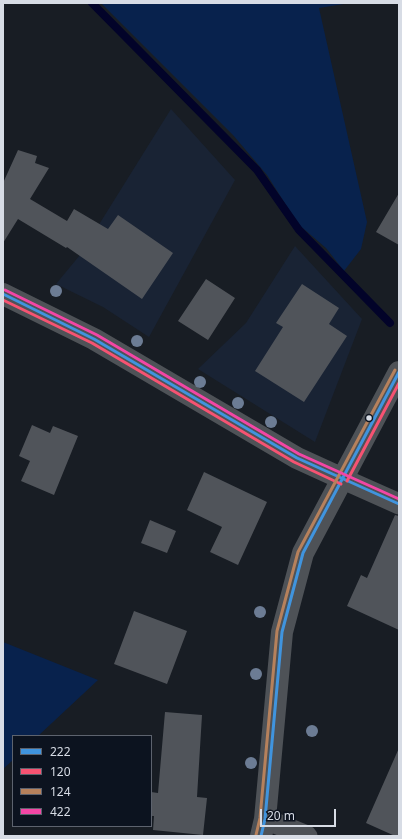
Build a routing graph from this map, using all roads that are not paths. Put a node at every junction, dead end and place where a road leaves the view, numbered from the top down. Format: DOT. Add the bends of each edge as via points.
graph roads {
  1 [pos="3,294"];
  2 [pos="399,372"];
  3 [pos="343,479"];
  4 [pos="399,504"];
  5 [pos="263,827"];
  6 [pos="307,836"];
  1 -- 3 [label="street" via="94,339 297,458"];
  2 -- 3 [label="street"];
  3 -- 4 [label="street"];
  3 -- 5 [label="street" via="303,553 282,632"];
  5 -- 6 [label="street"];
}
